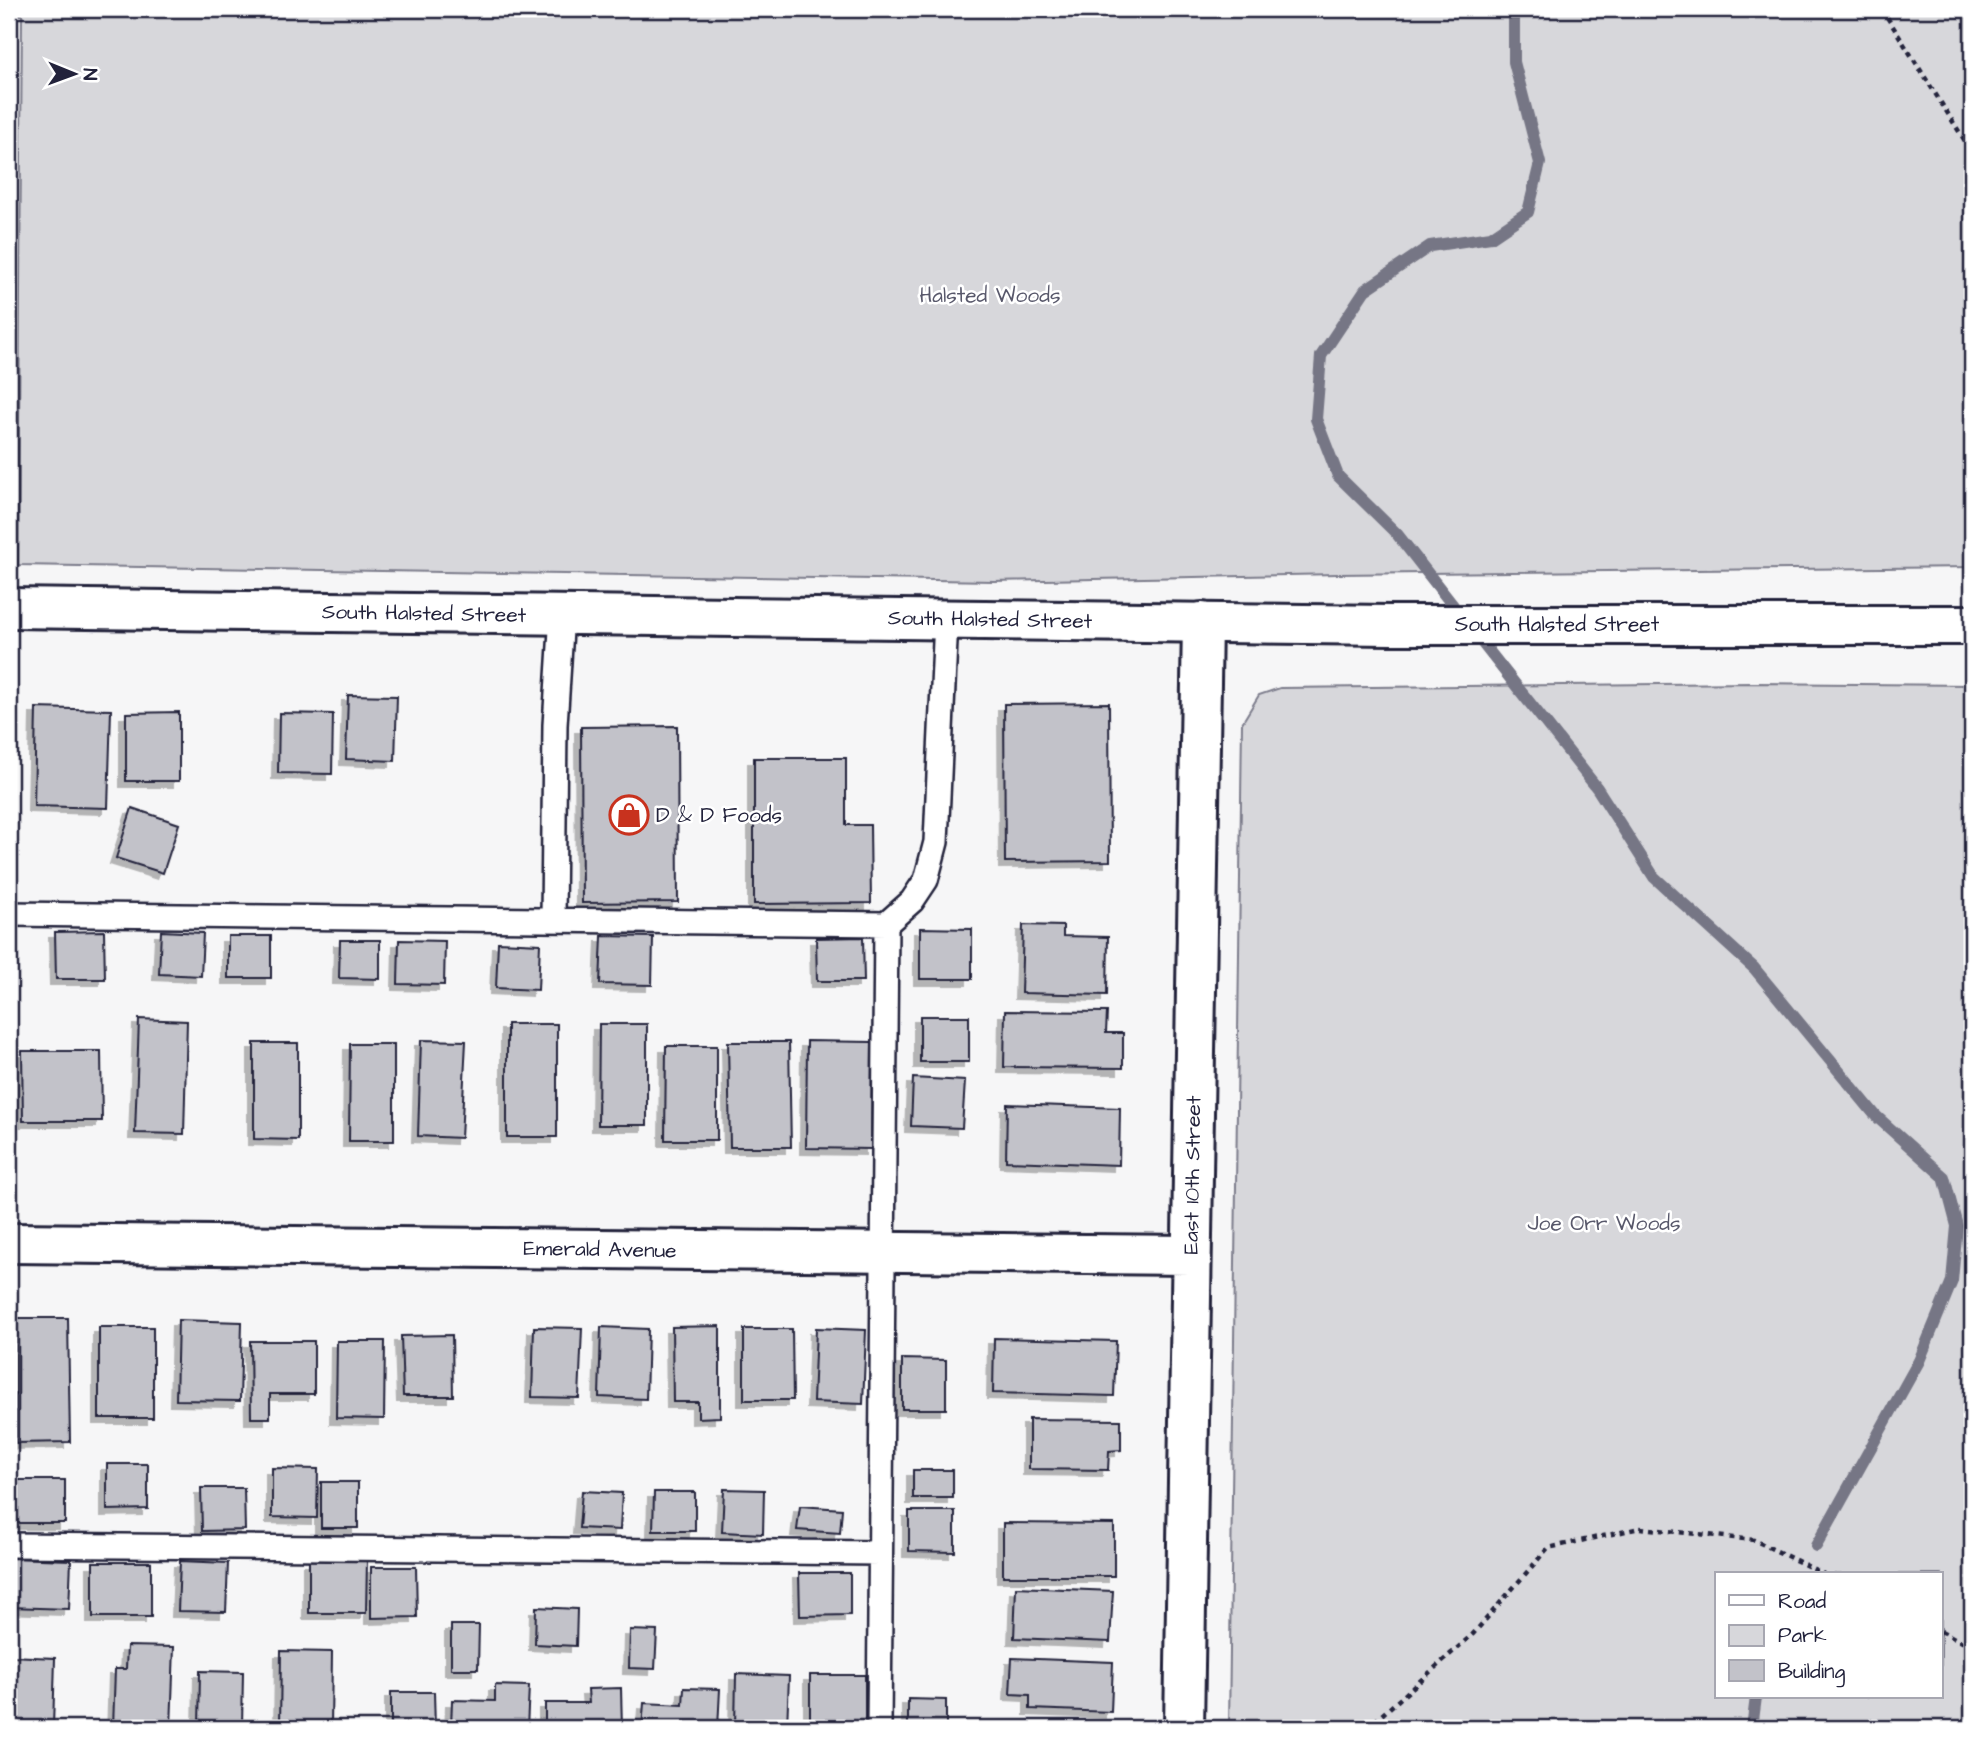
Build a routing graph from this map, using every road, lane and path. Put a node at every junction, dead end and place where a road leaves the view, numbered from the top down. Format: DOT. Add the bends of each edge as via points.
graph roads {
  1 [pos="1882,9"];
  2 [pos="1972,152"];
  3 [pos="9,608"];
  4 [pos="562,614"];
  5 [pos="946,619"];
  6 [pos="1202,622"];
  7 [pos="1972,625"];
  8 [pos="9,915"];
  9 [pos="553,920"];
  10 [pos="886,923"];
  11 [pos="9,1244"];
  12 [pos="883,1252"];
  13 [pos="1191,1255"];
  14 [pos="9,1545"];
  15 [pos="880,1553"];
  16 [pos="1820,1572"];
  17 [pos="1942,1632"];
  18 [pos="1972,1647"];
  19 [pos="879,1728"];
  20 [pos="1184,1728"];
  21 [pos="1367,1728"];
  1 -- 2 [label="path"];
  3 -- 4 [label="street, South Halsted Street"];
  4 -- 5 [label="street, South Halsted Street"];
  4 -- 9 [label="lane" via="555,725"];
  5 -- 6 [label="street, South Halsted Street"];
  5 -- 10 [label="lane" via="936,842 926,880 912,901"];
  6 -- 7 [label="street, South Halsted Street"];
  6 -- 13 [label="street, East 10th Street"];
  8 -- 9 [label="lane"];
  9 -- 10 [label="lane"];
  10 -- 12 [label="lane"];
  11 -- 12 [label="street, Emerald Avenue"];
  12 -- 13 [label="street, Emerald Avenue"];
  12 -- 15 [label="lane"];
  13 -- 20 [label="street, East 10th Street"];
  14 -- 15 [label="lane"];
  15 -- 19 [label="lane"];
  16 -- 21 [label="path" via="1754,1540 1640,1528 1548,1548 1473,1634"];
  17 -- 18 [label="path"];
}
